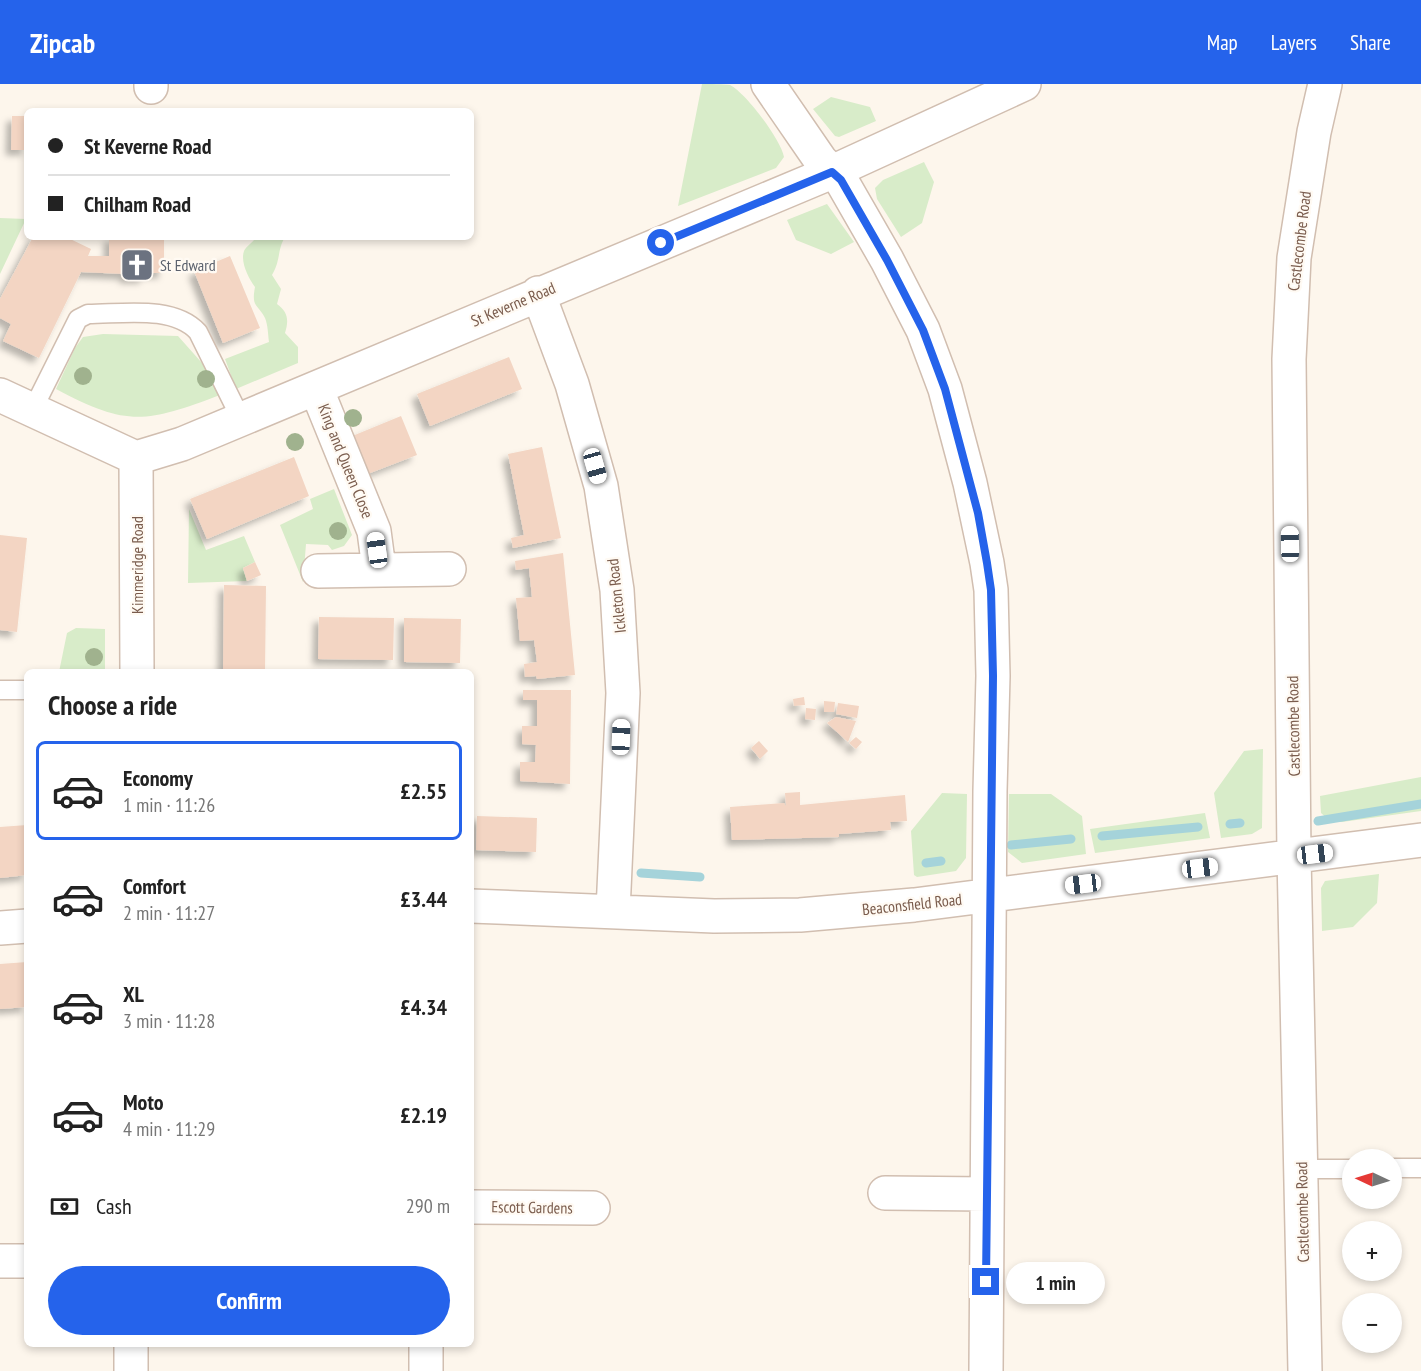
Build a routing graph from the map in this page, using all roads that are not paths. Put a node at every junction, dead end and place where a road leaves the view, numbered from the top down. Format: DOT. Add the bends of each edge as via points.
graph roads {
  1 [pos="768,84"];
  2 [pos="1024,84"];
  3 [pos="1325,84"];
  4 [pos="832,172"];
  5 [pos="538,293"];
  6 [pos="316,388"];
  7 [pos="0,395"];
  8 [pos="32,411"];
  9 [pos="241,419"];
  10 [pos="136,458"];
  11 [pos="379,569"];
  12 [pos="449,569"];
  13 [pos="318,571"];
  14 [pos="137,669"];
  15 [pos="0,690"];
  16 [pos="24,690"];
  17 [pos="1421,840"];
  18 [pos="1294,856"];
  19 [pos="989,896"];
  20 [pos="474,906"];
  21 [pos="614,910"];
  22 [pos="24,926"];
  23 [pos="0,928"];
  24 [pos="1342,1168"];
  25 [pos="1402,1168"];
  26 [pos="1421,1168"];
  27 [pos="1301,1169"];
  28 [pos="885,1193"];
  29 [pos="987,1194"];
  30 [pos="474,1207"];
  31 [pos="593,1208"];
  32 [pos="0,1261"];
  33 [pos="24,1261"];
  34 [pos="131,1347"];
  35 [pos="426,1347"];
  36 [pos="131,1371"];
  37 [pos="426,1371"];
  38 [pos="986,1371"];
  39 [pos="1305,1371"];
  1 -- 4 [label="street"];
  2 -- 4 [label="street, St Keverne Road"];
  3 -- 18 [label="street, Castlecombe Road" via="1294,258 1288,359"];
  4 -- 5 [label="street, St Keverne Road"];
  4 -- 19 [label="street" via="841,180 923,330 945,389 978,513 992,618"];
  5 -- 6 [label="street, St Keverne Road"];
  5 -- 21 [label="street, Ickleton Road" via="572,384 601,486 618,590 623,693"];
  6 -- 9 [label="street, St Keverne Road"];
  6 -- 11 [label="street, King and Queen Close" via="374,531"];
  7 -- 8 [label="street"];
  8 -- 9 [label="lane" via="78,319 88,314 170,315 189,322 198,332"];
  8 -- 10 [label="street"];
  9 -- 10 [label="street, St Keverne Road"];
  10 -- 14 [label="street, Kimmeridge Road"];
  11 -- 12 [label="street"];
  11 -- 13 [label="street"];
  15 -- 16 [label="lane"];
  17 -- 18 [label="street, Beaconsfield Road"];
  18 -- 19 [label="street, Beaconsfield Road"];
  18 -- 27 [label="street, Castlecombe Road"];
  19 -- 21 [label="street, Beaconsfield Road" via="800,915 714,916"];
  19 -- 29 [label="street"];
  20 -- 21 [label="street, Beaconsfield Road"];
  22 -- 23 [label="street"];
  24 -- 27 [label="lane"];
  25 -- 26 [label="lane"];
  27 -- 39 [label="street, Castlecombe Road"];
  28 -- 29 [label="street"];
  29 -- 38 [label="street"];
  30 -- 31 [label="street, Escott Gardens"];
  32 -- 33 [label="street"];
  34 -- 36 [label="street"];
  35 -- 37 [label="street"];
}
